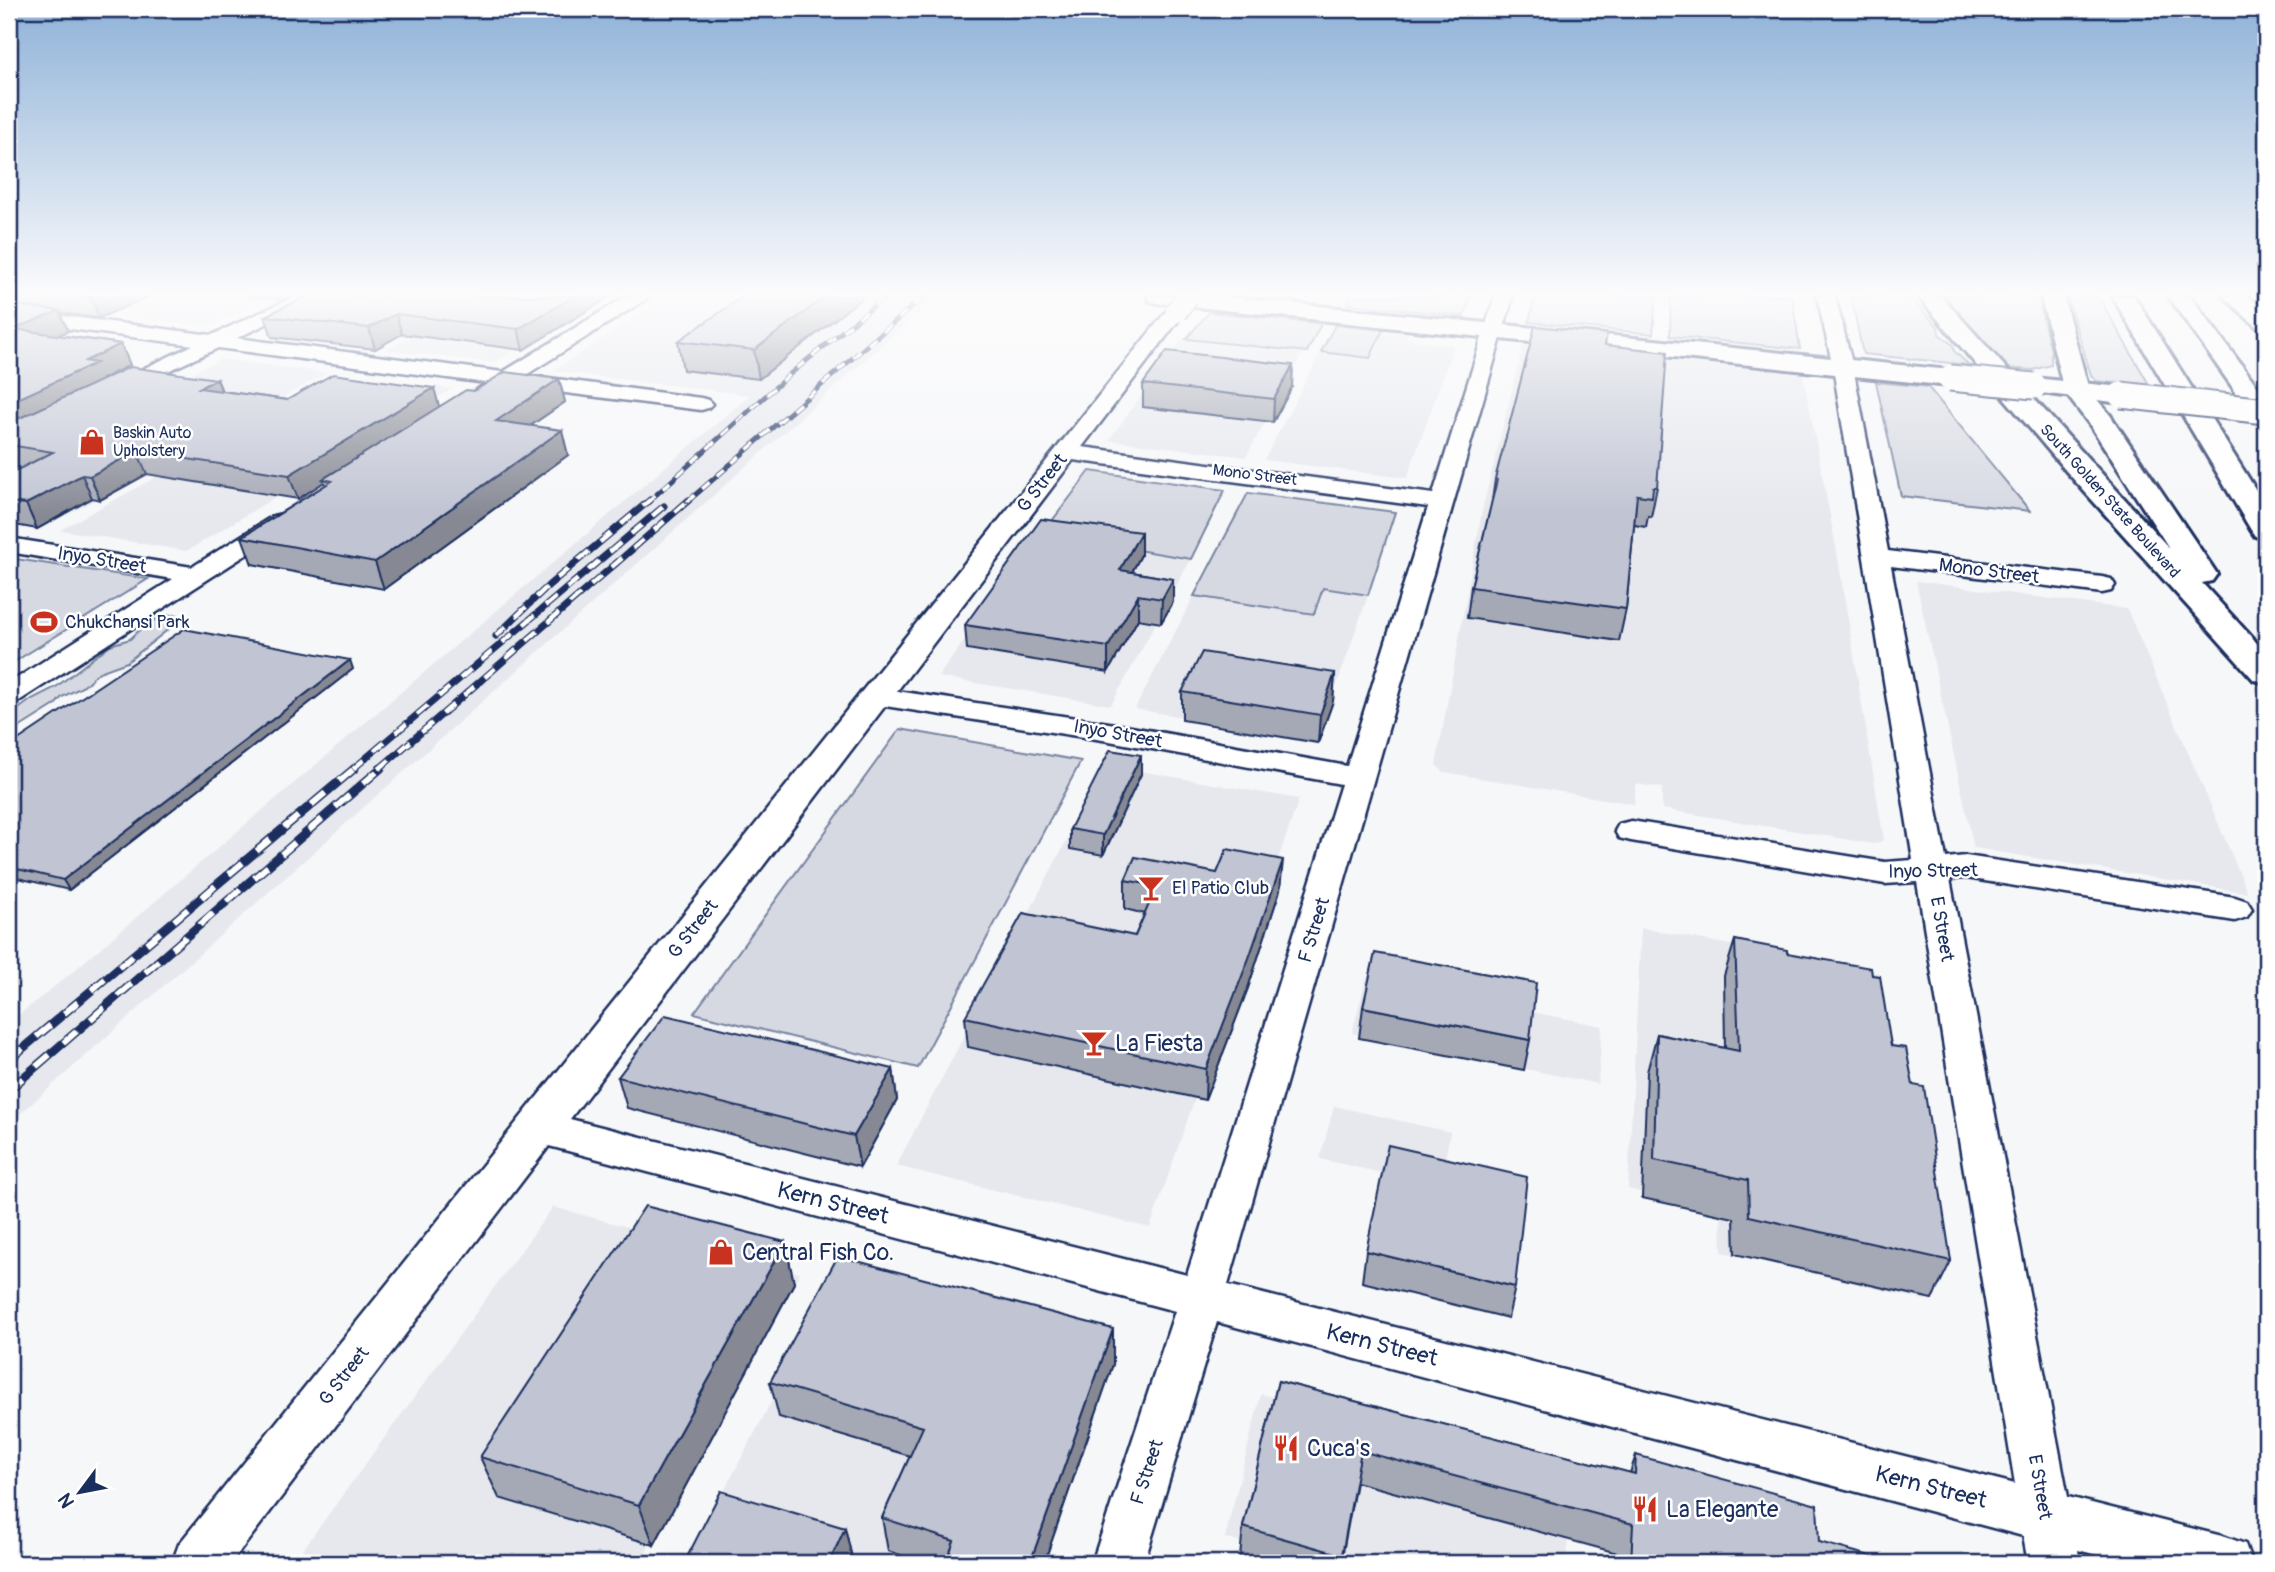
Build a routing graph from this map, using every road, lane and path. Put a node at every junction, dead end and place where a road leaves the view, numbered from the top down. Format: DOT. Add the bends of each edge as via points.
graph roads {
  1 [pos="156,369"];
  2 [pos="432,369"];
  3 [pos="521,369"];
  4 [pos="1131,369"];
  5 [pos="1483,369"];
  6 [pos="1843,369"];
  7 [pos="1866,369"];
  8 [pos="1993,369"];
  9 [pos="2071,369"];
  10 [pos="2168,369"];
  11 [pos="2234,369"];
  12 [pos="506,379"];
  13 [pos="2077,391"];
  14 [pos="94,400"];
  15 [pos="701,404"];
  16 [pos="460,408"];
  17 [pos="2266,413"];
  18 [pos="1067,452"];
  19 [pos="1443,503"];
  20 [pos="299,510"];
  21 [pos="2266,530"];
  22 [pos="9,545"];
  23 [pos="1877,557"];
  24 [pos="195,575"];
  25 [pos="2102,585"];
  26 [pos="2266,672"];
  27 [pos="9,695"];
  28 [pos="875,696"];
  29 [pos="1360,778"];
  30 [pos="1631,831"];
  31 [pos="1932,871"];
  32 [pos="2235,909"];
  33 [pos="538,1127"];
  34 [pos="1202,1298"];
  35 [pos="2049,1540"];
  36 [pos="198,1563"];
  37 [pos="1118,1563"];
  38 [pos="2226,1563"];
  1 -- 14 [label="street"];
  2 -- 12 [label="street"];
  3 -- 12 [label="street"];
  4 -- 18 [label="street, G Street"];
  5 -- 19 [label="street, F Street"];
  6 -- 23 [label="street, E Street"];
  7 -- 13 [label="main road, bridge"];
  8 -- 26 [label="main road, South Golden State Boulevard"];
  9 -- 13 [label="main road"];
  10 -- 21 [label="main road"];
  11 -- 17 [label="main road"];
  12 -- 15 [label="street"];
  12 -- 16 [label="street"];
  13 -- 17 [label="main road, bridge"];
  13 -- 26 [label="main road"];
  18 -- 19 [label="street, Mono Street"];
  18 -- 28 [label="street, G Street"];
  19 -- 29 [label="street, F Street"];
  20 -- 24 [label="street"];
  22 -- 24 [label="street, Inyo Street"];
  23 -- 25 [label="street, Mono Street"];
  23 -- 31 [label="street, E Street"];
  24 -- 27 [label="street"];
  28 -- 29 [label="street, Inyo Street" via="1109,732"];
  28 -- 33 [label="street, G Street"];
  29 -- 34 [label="street, F Street"];
  30 -- 31 [label="street, Inyo Street" via="1885,873"];
  31 -- 32 [label="street, Inyo Street" via="1966,867"];
  31 -- 35 [label="street, E Street"];
  33 -- 34 [label="street, Kern Street"];
  33 -- 36 [label="street, G Street"];
  34 -- 35 [label="street, Kern Street"];
  34 -- 37 [label="street, F Street"];
  35 -- 38 [label="street, Kern Street"];
}
